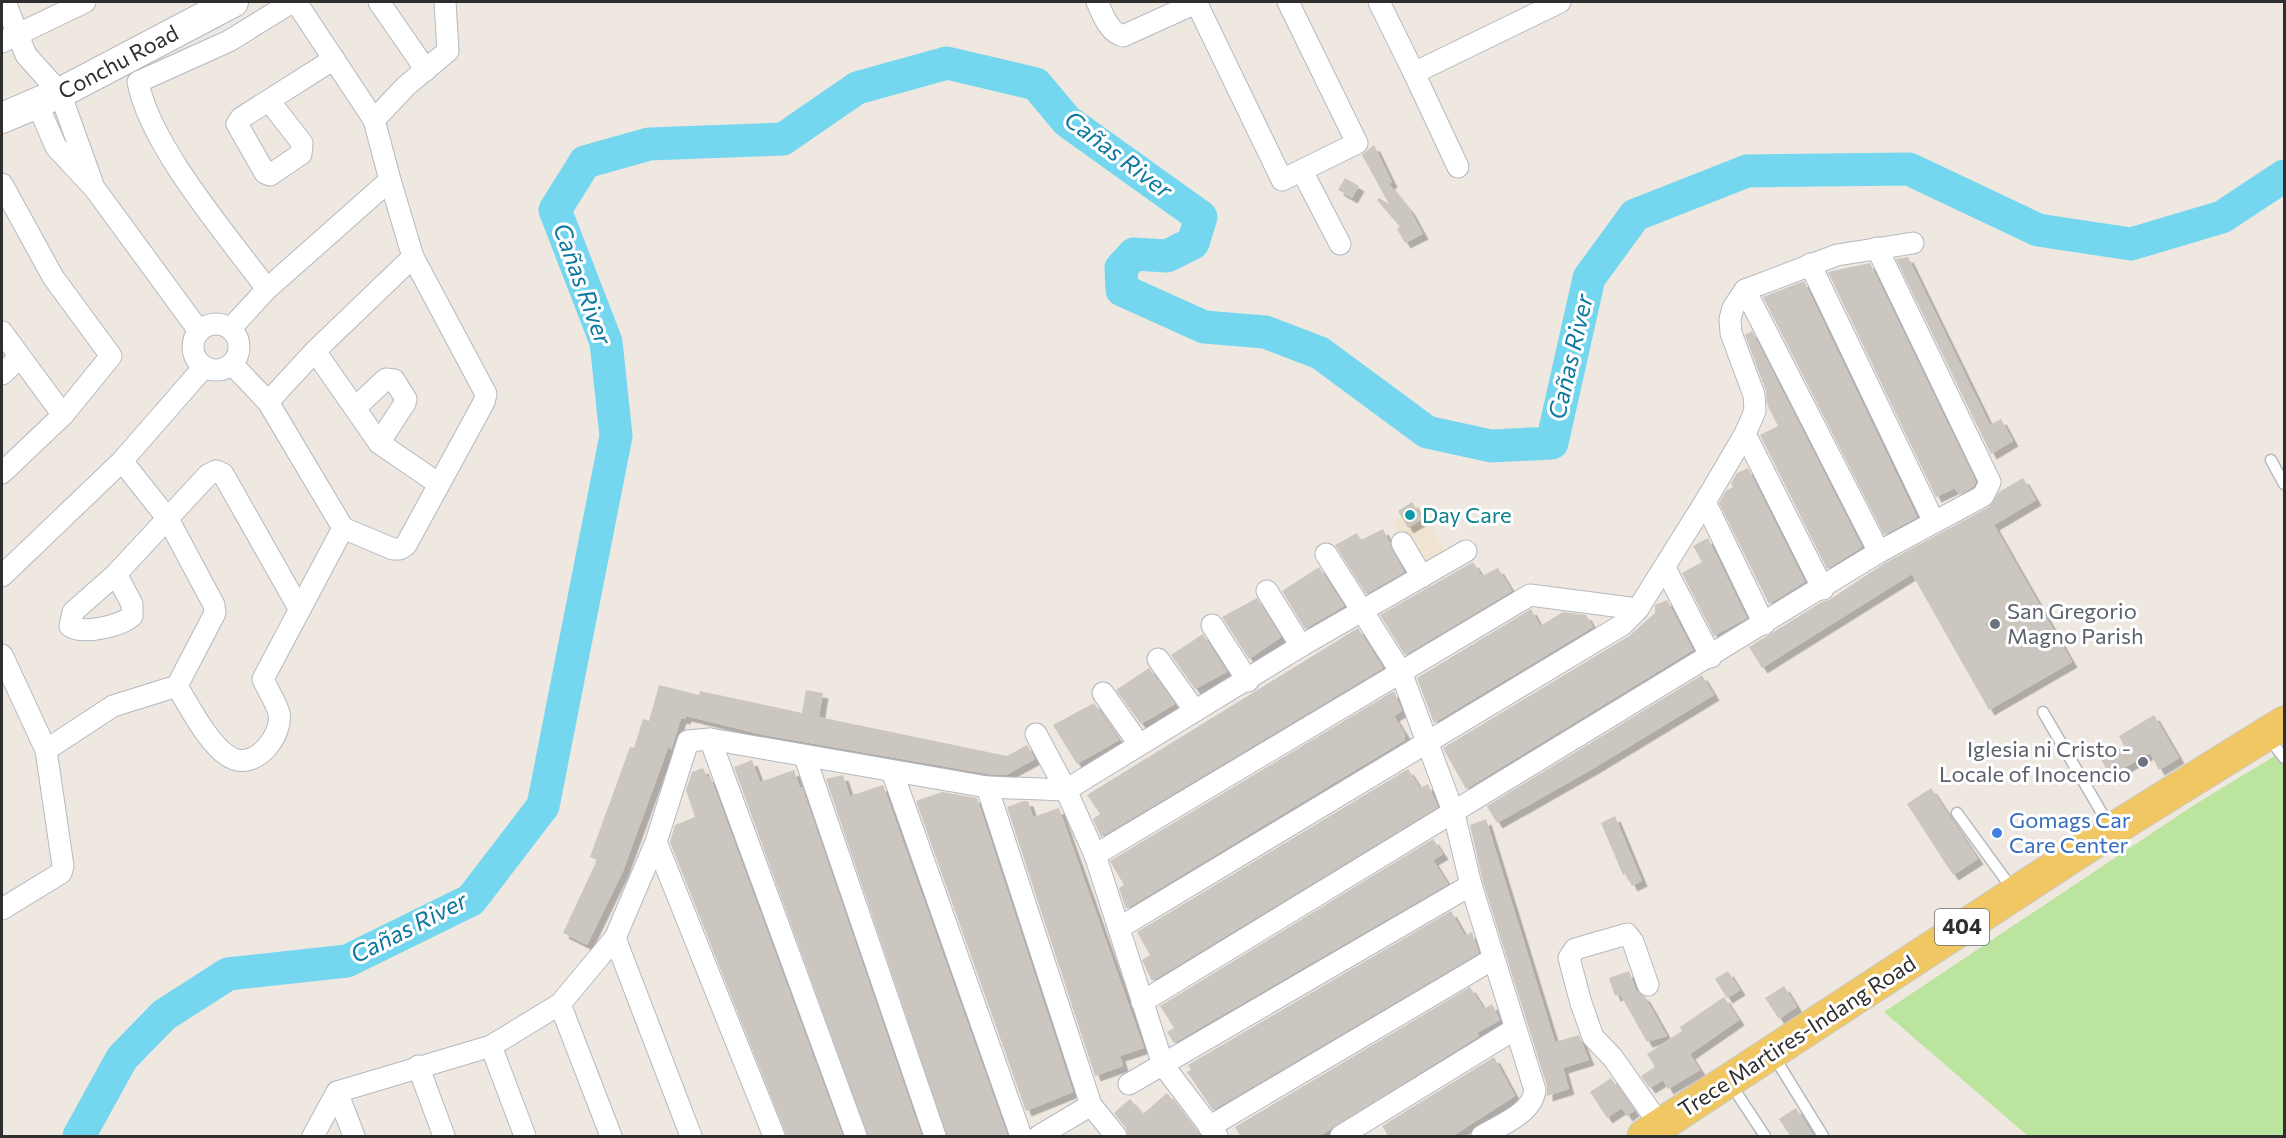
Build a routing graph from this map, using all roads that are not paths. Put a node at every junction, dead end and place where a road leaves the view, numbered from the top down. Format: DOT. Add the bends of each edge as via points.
graph roads {
  1 [pos="5,2"];
  2 [pos="85,2"];
  3 [pos="232,2"];
  4 [pos="294,2"];
  5 [pos="379,2"];
  6 [pos="445,2"];
  7 [pos="1097,2"];
  8 [pos="1197,2"];
  9 [pos="1288,2"];
  10 [pos="1560,2"];
  11 [pos="1386,4"];
  12 [pos="10,39"];
  13 [pos="334,59"];
  14 [pos="426,70"];
  15 [pos="1414,73"];
  16 [pos="48,98"];
  17 [pos="270,102"];
  18 [pos="2,117"];
  19 [pos="374,120"];
  20 [pos="1458,167"];
  21 [pos="1302,171"];
  22 [pos="390,180"];
  23 [pos="2,184"];
  24 [pos="1913,243"];
  25 [pos="1340,244"];
  26 [pos="1877,248"];
  27 [pos="413,257"];
  28 [pos="1810,264"];
  29 [pos="267,289"];
  30 [pos="1746,290"];
  31 [pos="231,328"];
  32 [pos="199,331"];
  33 [pos="2,332"];
  34 [pos="315,351"];
  35 [pos="20,357"];
  36 [pos="232,364"];
  37 [pos="204,367"];
  38 [pos="2,374"];
  39 [pos="268,402"];
  40 [pos="355,408"];
  41 [pos="63,415"];
  42 [pos="1745,434"];
  43 [pos="379,443"];
  44 [pos="2271,460"];
  45 [pos="123,461"];
  46 [pos="2,473"];
  47 [pos="440,484"];
  48 [pos="2284,484"];
  49 [pos="1705,502"];
  50 [pos="168,519"];
  51 [pos="1934,522"];
  52 [pos="343,528"];
  53 [pos="1402,543"];
  54 [pos="1467,551"];
  55 [pos="1879,552"];
  56 [pos="1326,554"];
  57 [pos="1665,568"];
  58 [pos="116,574"];
  59 [pos="2,576"];
  60 [pos="1422,577"];
  61 [pos="1823,589"];
  62 [pos="1267,591"];
  63 [pos="1638,609"];
  64 [pos="300,610"];
  65 [pos="1363,611"];
  66 [pos="1764,624"];
  67 [pos="1212,625"];
  68 [pos="1301,646"];
  69 [pos="1711,657"];
  70 [pos="1158,659"];
  71 [pos="4,666"];
  72 [pos="1401,672"];
  73 [pos="1248,681"];
  74 [pos="177,686"];
  75 [pos="1103,693"];
  76 [pos="1195,711"];
  77 [pos="2043,712"];
  78 [pos="1036,734"];
  79 [pos="710,739"];
  80 [pos="2278,739"];
  81 [pos="1428,743"];
  82 [pos="1139,744"];
  83 [pos="46,750"];
  84 [pos="805,757"];
  85 [pos="892,771"];
  86 [pos="987,787"];
  87 [pos="1066,790"];
  88 [pos="1957,813"];
  89 [pos="1454,814"];
  90 [pos="2112,830"];
  91 [pos="656,842"];
  92 [pos="1095,855"];
  93 [pos="1471,885"];
  94 [pos="2014,892"];
  95 [pos="2,909"];
  96 [pos="1119,928"];
  97 [pos="615,938"];
  98 [pos="1493,959"];
  99 [pos="1648,985"];
  100 [pos="1142,1002"];
  101 [pos="560,1004"];
  102 [pos="1515,1029"];
  103 [pos="491,1046"];
  104 [pos="1772,1052"];
  105 [pos="1163,1065"];
  106 [pos="418,1066"];
  107 [pos="1728,1081"];
  108 [pos="1129,1084"];
  109 [pos="337,1092"];
  110 [pos="1091,1106"];
  111 [pos="1652,1131"];
  112 [pos="1213,1132"];
  113 [pos="313,1137"];
  114 [pos="354,1137"];
  115 [pos="444,1137"];
  116 [pos="525,1137"];
  117 [pos="611,1137"];
  118 [pos="691,1137"];
  119 [pos="774,1137"];
  120 [pos="856,1137"];
  121 [pos="935,1137"];
  122 [pos="1021,1137"];
  123 [pos="1039,1137"];
  124 [pos="1116,1137"];
  125 [pos="1341,1137"];
  126 [pos="1482,1137"];
  127 [pos="1765,1137"];
  128 [pos="1823,1137"];
  1 -- 12 [label="street"];
  2 -- 12 [label="street"];
  3 -- 16 [label="main road, Conchu Road"];
  4 -- 13 [label="street"];
  4 -- 29 [label="street" via="228,41 138,82 141,101 189,184"];
  5 -- 14 [label="street"];
  6 -- 14 [label="street" via="448,51"];
  7 -- 8 [label="street" via="1110,27 1122,36"];
  8 -- 21 [label="street" via="1282,180"];
  9 -- 21 [label="street" via="1357,143"];
  10 -- 15 [label="street"];
  11 -- 15 [label="street"];
  12 -- 16 [label="street" via="26,55"];
  13 -- 17 [label="street"];
  13 -- 19 [label="street"];
  14 -- 19 [label="street"];
  15 -- 20 [label="street"];
  16 -- 18 [label="main road, Conchu Road"];
  16 -- 32 [label="street" via="94,189"];
  19 -- 22 [label="street"];
  21 -- 25 [label="street"];
  22 -- 27 [label="street"];
  22 -- 29 [label="street"];
  23 -- 41 [label="street" via="53,277 111,356"];
  24 -- 26 [label="street"];
  26 -- 28 [label="street"];
  26 -- 51 [label="street" via="1990,482 1983,495"];
  27 -- 34 [label="street"];
  27 -- 47 [label="street" via="486,394"];
  28 -- 30 [label="street"];
  28 -- 51 [label="street"];
  29 -- 31 [label="street"];
  30 -- 42 [label="street" via="1730,320 1756,404"];
  30 -- 55 [label="street"];
  31 -- 32 [label="street" via="214,324"];
  31 -- 36 [label="street" via="240,351"];
  32 -- 37 [label="street" via="194,354"];
  33 -- 35 [label="street"];
  34 -- 39 [label="street"];
  34 -- 40 [label="street"];
  35 -- 38 [label="street"];
  35 -- 41 [label="street"];
  36 -- 37 [label="street" via="219,370"];
  36 -- 39 [label="street"];
  37 -- 45 [label="street"];
  39 -- 52 [label="street"];
  40 -- 43 [label="street"];
  40 -- 43 [label="street" via="386,379 394,380 405,403"];
  41 -- 46 [label="street"];
  42 -- 49 [label="street"];
  42 -- 61 [label="street"];
  43 -- 47 [label="street"];
  44 -- 48 [label="lane"];
  45 -- 50 [label="street"];
  45 -- 59 [label="street"];
  47 -- 52 [label="street" via="406,545 400,549"];
  49 -- 57 [label="street"];
  49 -- 66 [label="street"];
  50 -- 58 [label="street"];
  50 -- 64 [label="street" via="208,475 216,471 223,474"];
  50 -- 74 [label="street" via="214,604 215,613"];
  51 -- 55 [label="street"];
  52 -- 64 [label="street"];
  53 -- 60 [label="street"];
  54 -- 60 [label="street"];
  55 -- 61 [label="street"];
  56 -- 65 [label="street"];
  57 -- 63 [label="street"];
  57 -- 69 [label="street"];
  60 -- 65 [label="street"];
  61 -- 66 [label="street"];
  62 -- 68 [label="street"];
  63 -- 72 [label="street" via="1530,596"];
  63 -- 81 [label="street" via="1622,625"];
  64 -- 74 [label="street" via="262,679 279,714 277,730 254,759 235,760 219,750"];
  65 -- 68 [label="street"];
  65 -- 72 [label="street"];
  66 -- 69 [label="street"];
  67 -- 73 [label="street"];
  68 -- 73 [label="street"];
  69 -- 89 [label="street"];
  70 -- 76 [label="street"];
  71 -- 83 [label="street"];
  72 -- 81 [label="street"];
  72 -- 92 [label="street"];
  73 -- 76 [label="street"];
  74 -- 83 [label="street" via="113,706"];
  75 -- 82 [label="street"];
  76 -- 82 [label="street"];
  77 -- 90 [label="lane"];
  78 -- 87 [label="street"];
  79 -- 84 [label="street"];
  79 -- 91 [label="street" via="688,741"];
  79 -- 120 [label="street"];
  80 -- 90 [label="main road, Trece Martires-Indang Road / 404"];
  81 -- 89 [label="street"];
  81 -- 96 [label="street"];
  82 -- 87 [label="street"];
  83 -- 95 [label="street" via="63,866 60,873"];
  84 -- 85 [label="street"];
  84 -- 121 [label="street"];
  85 -- 86 [label="street"];
  85 -- 122 [label="street"];
  86 -- 87 [label="street"];
  86 -- 110 [label="street"];
  87 -- 92 [label="street"];
  88 -- 94 [label="lane"];
  89 -- 93 [label="street"];
  89 -- 100 [label="street"];
  90 -- 94 [label="main road, Trece Martires-Indang Road / 404"];
  91 -- 97 [label="street"];
  91 -- 119 [label="street"];
  92 -- 96 [label="street"];
  93 -- 98 [label="street"];
  93 -- 105 [label="street"];
  94 -- 104 [label="main road, Trece Martires-Indang Road / 404"];
  96 -- 100 [label="street"];
  97 -- 101 [label="street"];
  97 -- 118 [label="street"];
  98 -- 102 [label="street"];
  98 -- 112 [label="street"];
  99 -- 111 [label="street" via="1627,934 1575,949 1569,958 1593,1037 1613,1058"];
  100 -- 105 [label="street"];
  101 -- 103 [label="street"];
  101 -- 117 [label="street"];
  102 -- 125 [label="street"];
  102 -- 126 [label="street" via="1535,1090 1534,1100"];
  103 -- 106 [label="street"];
  103 -- 116 [label="street"];
  104 -- 107 [label="main road, Trece Martires-Indang Road / 404"];
  104 -- 128 [label="lane"];
  105 -- 108 [label="street"];
  105 -- 112 [label="street"];
  106 -- 109 [label="street"];
  106 -- 115 [label="street"];
  107 -- 111 [label="main road, Trece Martires-Indang Road / 404"];
  107 -- 127 [label="lane"];
  109 -- 113 [label="street"];
  109 -- 114 [label="street"];
  110 -- 123 [label="street"];
  110 -- 124 [label="street"];
}
